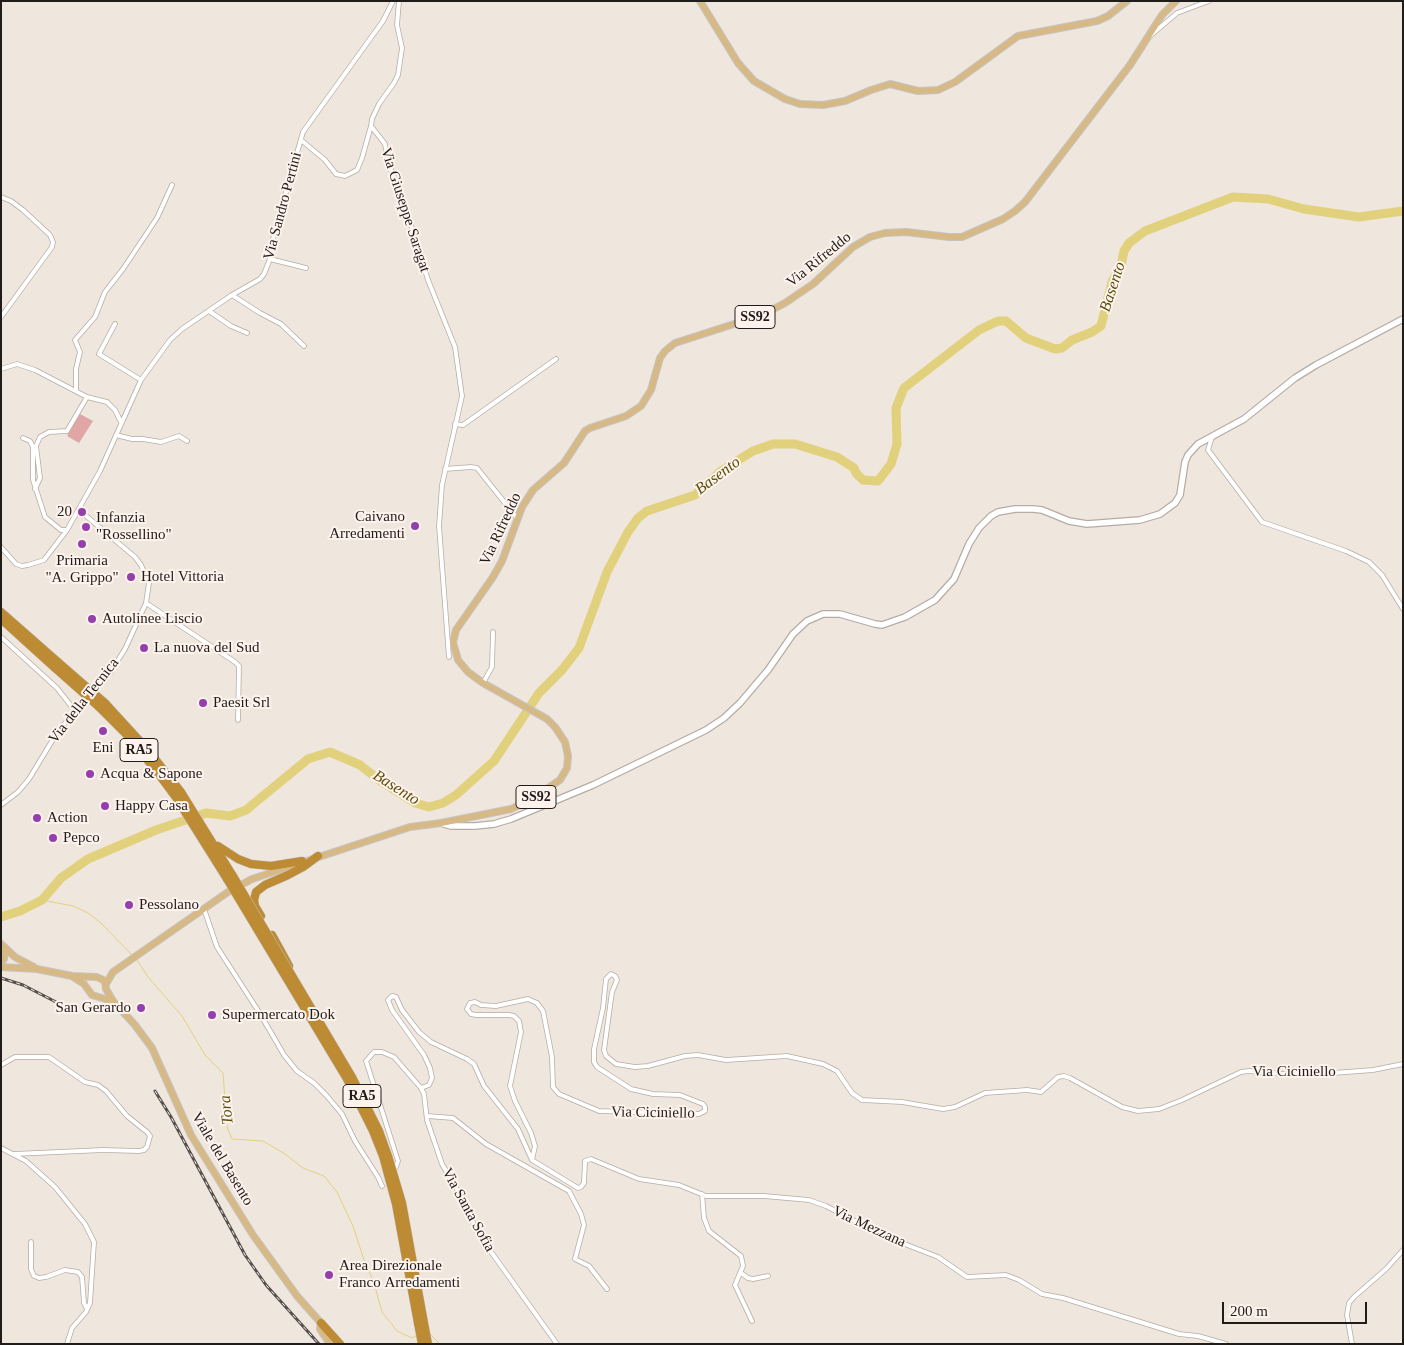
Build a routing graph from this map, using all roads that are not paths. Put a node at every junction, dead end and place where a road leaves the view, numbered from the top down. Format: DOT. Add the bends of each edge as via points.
graph roads {
  1 [pos="393,1"];
  2 [pos="399,1"];
  3 [pos="700,1"];
  4 [pos="1127,1"];
  5 [pos="1176,1"];
  6 [pos="1209,1"];
  7 [pos="1148,39"];
  8 [pos="371,126"];
  9 [pos="301,140"];
  10 [pos="172,185"];
  11 [pos="1,196"];
  12 [pos="270,259"];
  13 [pos="306,268"];
  14 [pos="232,295"];
  15 [pos="209,311"];
  16 [pos="1,317"];
  17 [pos="1403,319"];
  18 [pos="115,324"];
  19 [pos="247,333"];
  20 [pos="304,346"];
  21 [pos="556,359"];
  22 [pos="1,369"];
  23 [pos="141,380"];
  24 [pos="76,391"];
  25 [pos="87,397"];
  26 [pos="122,422"];
  27 [pos="455,424"];
  28 [pos="116,435"];
  29 [pos="1212,435"];
  30 [pos="23,438"];
  31 [pos="187,441"];
  32 [pos="445,469"];
  33 [pos="35,489"];
  34 [pos="78,512"];
  35 [pos="517,518"];
  36 [pos="67,530"];
  37 [pos="1,547"];
  38 [pos="146,603"];
  39 [pos="1403,609"];
  40 [pos="1,612"];
  41 [pos="1,619"];
  42 [pos="493,632"];
  43 [pos="1,637"];
  44 [pos="450,657"];
  45 [pos="57,665"];
  46 [pos="483,683"];
  47 [pos="75,711"];
  48 [pos="238,720"];
  49 [pos="1,805"];
  50 [pos="441,823"];
  51 [pos="205,837"];
  52 [pos="318,856"];
  53 [pos="302,861"];
  54 [pos="230,878"];
  55 [pos="204,909"];
  56 [pos="3,946"];
  57 [pos="1,962"];
  58 [pos="1,968"];
  59 [pos="37,969"];
  60 [pos="114,972"];
  61 [pos="72,976"];
  62 [pos="96,977"];
  63 [pos="295,980"];
  64 [pos="106,986"];
  65 [pos="87,988"];
  66 [pos="97,996"];
  67 [pos="113,1001"];
  68 [pos="1403,1064"];
  69 [pos="1,1065"];
  70 [pos="422,1088"];
  71 [pos="426,1116"];
  72 [pos="1,1148"];
  73 [pos="14,1154"];
  74 [pos="532,1160"];
  75 [pos="396,1167"];
  76 [pos="561,1177"];
  77 [pos="386,1178"];
  78 [pos="569,1191"];
  79 [pos="702,1194"];
  80 [pos="31,1242"];
  81 [pos="1403,1250"];
  82 [pos="741,1273"];
  83 [pos="768,1276"];
  84 [pos="607,1289"];
  85 [pos="87,1309"];
  86 [pos="752,1321"];
  87 [pos="320,1323"];
  88 [pos="421,1342"];
  89 [pos="67,1344"];
  90 [pos="330,1344"];
  91 [pos="340,1344"];
  92 [pos="428,1344"];
  93 [pos="558,1344"];
  94 [pos="1226,1344"];
  95 [pos="1352,1344"];
  1 -- 9 [label="street, Via Sandro Pertini" via="303,132"];
  2 -- 8 [label="street" via="397,24 402,48 398,74 379,104"];
  3 -- 4 [label="main road" via="738,63 754,81 785,100 823,105 845,101 890,84 938,90 955,82 1018,36 1097,21"];
  5 -- 7 [label="main road, Via Rifreddo / SS92" via="1162,15"];
  6 -- 7 [label="street" via="1177,13"];
  7 -- 35 [label="main road, Via Rifreddo / SS92" via="1015,211 962,237 906,232 870,237 779,307 671,345 660,358 651,390 641,406 626,416 585,431 564,464 533,490"];
  8 -- 9 [label="street" via="356,170 345,176 336,174"];
  8 -- 27 [label="street, Via Giuseppe Saragat" via="385,144 389,166 404,198 428,280 455,347 462,396"];
  9 -- 12 [label="street, Via Sandro Pertini"];
  10 -- 24 [label="street" via="157,218 105,292 95,317 75,340 80,352"];
  11 -- 16 [label="street" via="23,210 50,234 53,242"];
  12 -- 13 [label="street"];
  12 -- 14 [label="street, Via Sandro Pertini" via="260,279"];
  14 -- 15 [label="street, Via Sandro Pertini"];
  14 -- 20 [label="street" via="281,324"];
  15 -- 19 [label="street"];
  15 -- 23 [label="street, Via Sandro Pertini" via="174,335"];
  17 -- 29 [label="main road" via="1316,365 1244,419"];
  18 -- 23 [label="street" via="99,354"];
  21 -- 27 [label="street" via="463,425"];
  22 -- 24 [label="street" via="22,365"];
  23 -- 26 [label="street, Via Sandro Pertini"];
  24 -- 25 [label="street"];
  25 -- 26 [label="street" via="107,402"];
  25 -- 33 [label="street" via="67,430 49,432 40,437 36,446 40,478"];
  26 -- 28 [label="street, Via Sandro Pertini"];
  27 -- 32 [label="street, Via Giuseppe Saragat"];
  28 -- 31 [label="street" via="161,442 179,436"];
  28 -- 34 [label="street, Via Sandro Pertini"];
  29 -- 39 [label="street" via="1208,450 1262,522 1346,550 1369,562"];
  29 -- 50 [label="main road" via="1188,455 1180,495 1160,514 1140,520 1088,524 1069,521 1042,510 998,512 979,528 968,544 954,579 935,600 905,617 882,625 850,616 814,616 800,627 740,703 706,730 593,785 511,819 475,826"];
  30 -- 33 [label="street" via="33,447"];
  32 -- 35 [label="street" via="477,468"];
  32 -- 44 [label="street, Via Giuseppe Saragat" via="439,526"];
  33 -- 36 [label="street" via="45,518 61,530"];
  34 -- 36 [label="street, Via Sandro Pertini"];
  34 -- 38 [label="street" via="136,557 149,583"];
  35 -- 46 [label="main road, Via Rifreddo / SS92" via="502,561 454,636 458,660"];
  36 -- 37 [label="street" via="40,562 16,564"];
  38 -- 47 [label="street, Via della Tecnica" via="110,673"];
  38 -- 48 [label="street" via="239,666"];
  40 -- 45 [label="highway, RA5"];
  41 -- 45 [label="highway, RA5"];
  42 -- 46 [label="street" via="492,667"];
  43 -- 47 [label="street" via="57,688"];
  45 -- 51 [label="highway, RA5, bridge" via="148,750"];
  46 -- 50 [label="main road, Via Rifreddo / SS92" via="547,719 562,736 568,764 560,780 512,809"];
  47 -- 49 [label="street, Via della Tecnica" via="18,792"];
  50 -- 52 [label="main road, Via Rifreddo / SS92" via="410,826"];
  51 -- 53 [label="highway" via="238,860 251,864 271,866"];
  51 -- 54 [label="highway, RA5"];
  52 -- 53 [label="main road, SS92"];
  52 -- 63 [label="highway" via="265,885 255,895 255,906"];
  53 -- 55 [label="main road, SS92" via="244,883"];
  54 -- 63 [label="highway, RA5, bridge"];
  54 -- 88 [label="highway, RA5, bridge" via="347,1079 373,1131 396,1204"];
  55 -- 60 [label="main road, SS92"];
  55 -- 77 [label="street" via="216,947 284,1055 297,1071 326,1094 342,1114 381,1185"];
  56 -- 57 [label="main road"];
  56 -- 59 [label="main road"];
  58 -- 59 [label="main road"];
  59 -- 61 [label="main road"];
  60 -- 62 [label="main road, SS92"];
  60 -- 64 [label="main road, SS92"];
  61 -- 62 [label="main road"];
  61 -- 65 [label="main road"];
  62 -- 64 [label="main road"];
  62 -- 65 [label="main road" via="88,982"];
  63 -- 92 [label="highway, RA5, bridge" via="370,1110 388,1156 402,1204"];
  64 -- 66 [label="main road"];
  64 -- 67 [label="main road"];
  65 -- 66 [label="main road"];
  66 -- 67 [label="main road"];
  67 -- 87 [label="main road, Viale del Basento" via="152,1048 191,1134 253,1235"];
  68 -- 74 [label="street, Via Ciciniello" via="1320,1074 1241,1072 1160,1109 1122,1107 1064,1076 1058,1077 1041,1092 985,1093 955,1107 942,1109 862,1100 852,1093 837,1071 823,1064 787,1056 726,1060 698,1055 648,1066 616,1064 604,1050 612,992 617,980 611,974 606,979 594,1049 597,1067 632,1089 680,1095 703,1104 705,1111 699,1114 600,1111 559,1094 553,1087 552,1057 543,1010 537,1002 528,999 496,1006 470,1003 468,1009 471,1014 509,1015 519,1021 521,1032 510,1086 535,1146"];
  69 -- 73 [label="street" via="15,1056 48,1058 57,1062 85,1082 106,1091 150,1136 147,1147 139,1151"];
  70 -- 71 [label="street, Via Santa Sofia"];
  70 -- 74 [label="street" via="429,1085 432,1078 430,1068 392,1010 388,1000 392,996 396,997 419,1032 431,1042 474,1064 484,1086 518,1129"];
  70 -- 75 [label="street" via="394,1057 374,1052 366,1061 398,1161"];
  71 -- 78 [label="street" via="453,1118 486,1144"];
  71 -- 93 [label="street, Via Santa Sofia" via="442,1164 479,1235"];
  72 -- 73 [label="street"];
  73 -- 85 [label="street" via="49,1181 91,1233 95,1252"];
  74 -- 76 [label="street, Via Mezzana"];
  76 -- 78 [label="street"];
  76 -- 79 [label="street, Via Mezzana" via="574,1187 582,1187 585,1161 591,1159 639,1178 679,1185"];
  78 -- 84 [label="street" via="584,1224 575,1259 588,1266"];
  79 -- 82 [label="street" via="706,1226 740,1254 743,1262"];
  79 -- 94 [label="street, Via Mezzana" via="809,1200 884,1236 938,1257 969,1278 1006,1275 1042,1294 1179,1334"];
  80 -- 85 [label="street" via="34,1276 46,1277 65,1270 78,1272 82,1277"];
  81 -- 95 [label="street" via="1349,1303"];
  82 -- 83 [label="street" via="753,1279"];
  82 -- 86 [label="street" via="735,1285"];
  85 -- 89 [label="street" via="72,1328"];
  87 -- 90 [label="main road, Viale del Basento" via="320,1329"];
  87 -- 91 [label="highway"];
}
